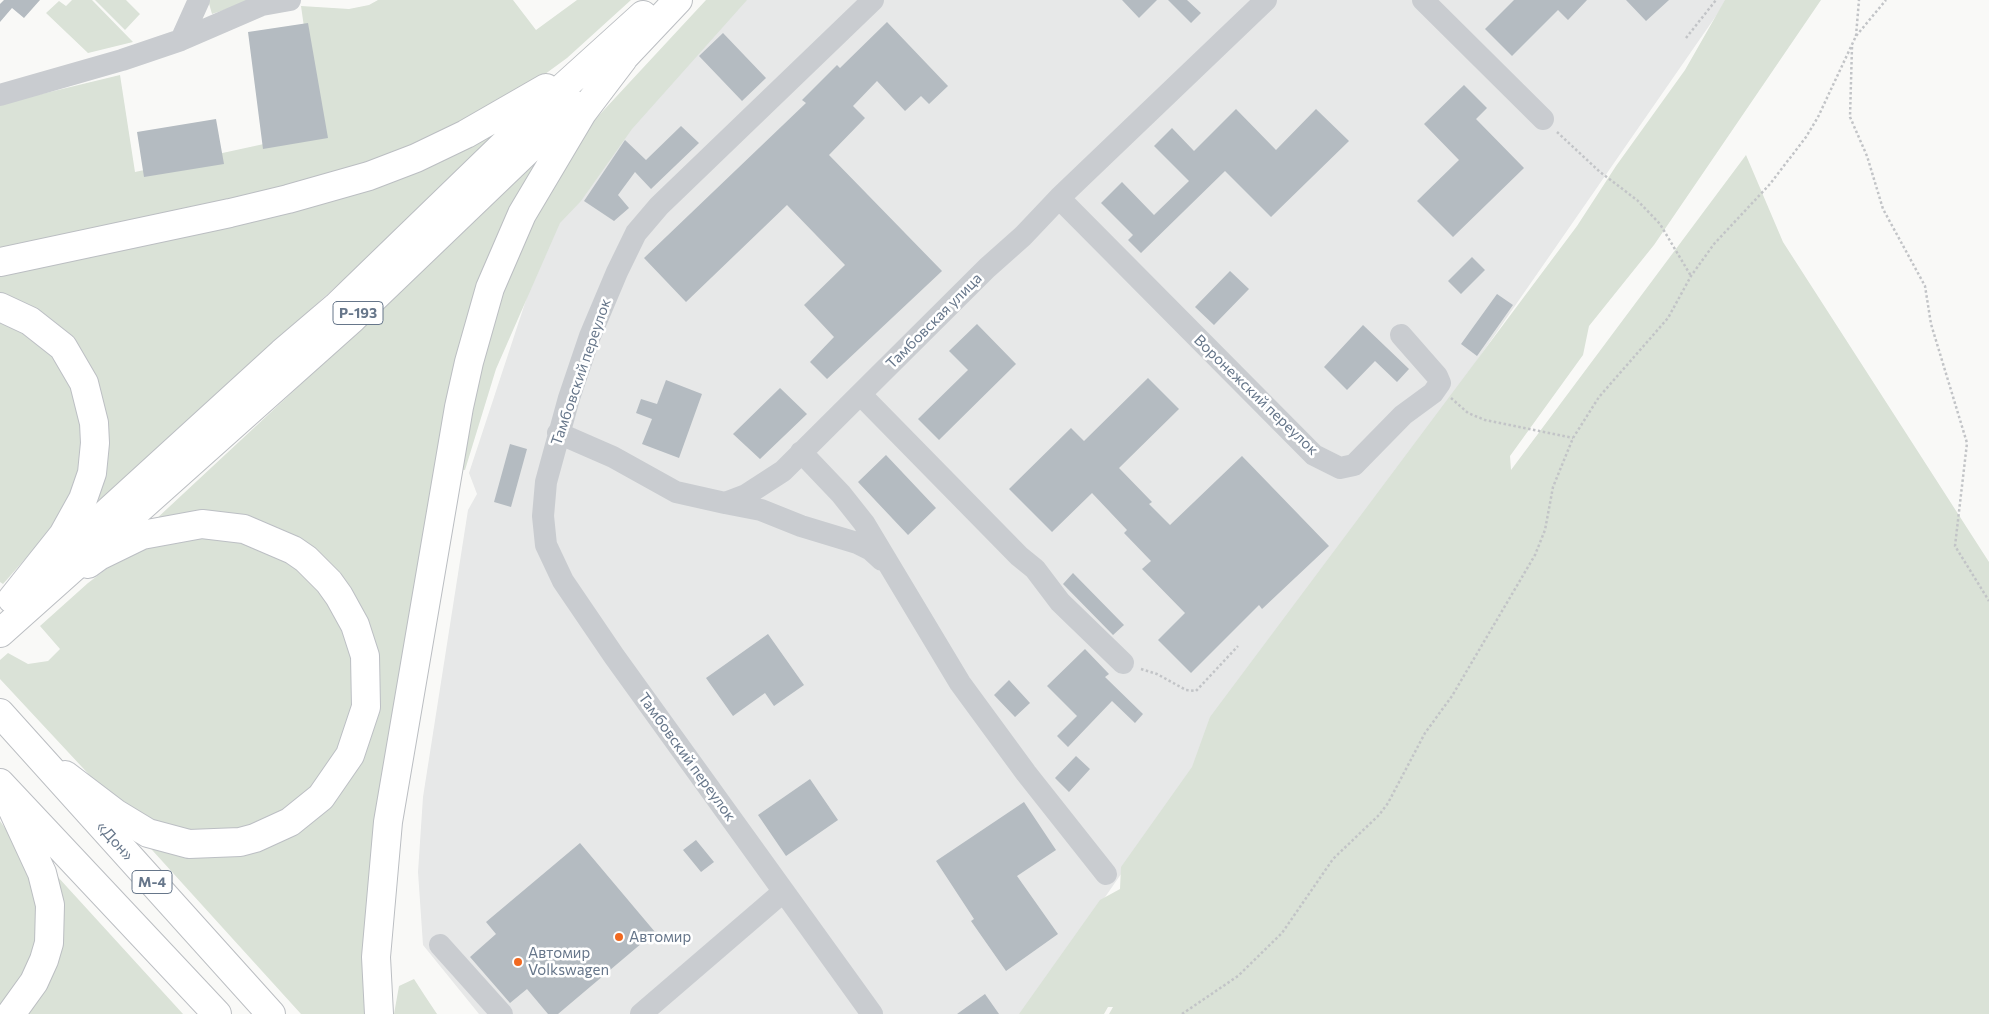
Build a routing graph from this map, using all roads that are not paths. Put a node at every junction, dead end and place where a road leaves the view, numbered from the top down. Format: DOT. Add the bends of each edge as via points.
graph roads {
  1 [pos="199,0"];
  2 [pos="290,0"];
  3 [pos="659,0"];
  4 [pos="678,0"];
  5 [pos="873,0"];
  6 [pos="1266,0"];
  7 [pos="1423,0"];
  8 [pos="181,40"];
  9 [pos="616,52"];
  10 [pos="0,95"];
  11 [pos="1542,119"];
  12 [pos="1059,198"];
  13 [pos="0,262"];
  14 [pos="0,307"];
  15 [pos="1401,335"];
  16 [pos="861,395"];
  17 [pos="558,433"];
  18 [pos="801,452"];
  19 [pos="725,502"];
  20 [pos="888,566"];
  21 [pos="12,606"];
  22 [pos="0,633"];
  23 [pos="1123,663"];
  24 [pos="0,713"];
  25 [pos="33,751"];
  26 [pos="0,784"];
  27 [pos="1106,874"];
  28 [pos="783,892"];
  29 [pos="440,945"];
  30 [pos="11,1014"];
  31 [pos="217,1014"];
  32 [pos="271,1014"];
  33 [pos="379,1014"];
  34 [pos="502,1014"];
  35 [pos="642,1014"];
  36 [pos="872,1014"];
  1 -- 8 [label="street"];
  2 -- 8 [label="street" via="262,5"];
  3 -- 9 [label="main road, Р-193"];
  4 -- 9 [label="main road, Р-193"];
  5 -- 17 [label="street, Тамбовский переулок" via="659,206 636,233 590,336"];
  6 -- 12 [label="street, Тамбовская улица"];
  7 -- 11 [label="street"];
  8 -- 10 [label="street"];
  9 -- 13 [label="main road" via="494,120 416,158 369,176 279,202"];
  9 -- 21 [label="main road, Р-193" via="282,353"];
  9 -- 33 [label="main road" via="522,214 490,288 472,353 457,416 388,822 376,957"];
  12 -- 15 [label="street, Воронежский переулок" via="1314,455 1340,468 1354,465 1403,415 1434,393 1440,383"];
  12 -- 16 [label="street, Тамбовская улица"];
  14 -- 21 [label="main road" via="30,320 63,347 84,383 94,423 92,473 83,498 63,535"];
  16 -- 18 [label="street, Тамбовская улица"];
  16 -- 23 [label="street" via="1035,569 1060,602"];
  17 -- 19 [label="street" via="614,457 676,492"];
  17 -- 28 [label="street, Тамбовский переулок" via="543,501 543,532 556,570"];
  18 -- 19 [label="street, Тамбовская улица" via="783,471 746,495"];
  18 -- 20 [label="street" via="864,523"];
  19 -- 20 [label="street" via="761,510 857,543 871,550"];
  20 -- 27 [label="street" via="982,715"];
  21 -- 22 [label="main road, Р-193"];
  21 -- 25 [label="main road" via="136,538 181,526 224,525 244,529 293,550 318,571 339,596 355,625 361,639 366,670 363,720 350,755 332,784 307,810 290,822 247,840 189,844 148,833 115,813"];
  24 -- 25 [label="main road, «Дон» / М-4"];
  25 -- 32 [label="main road, «Дон» / М-4"];
  26 -- 30 [label="main road" via="42,873 50,905 44,960 34,982"];
  26 -- 31 [label="main road, М-4"];
  28 -- 35 [label="street"];
  28 -- 36 [label="street, Тамбовский переулок"];
  29 -- 34 [label="street"];
}
